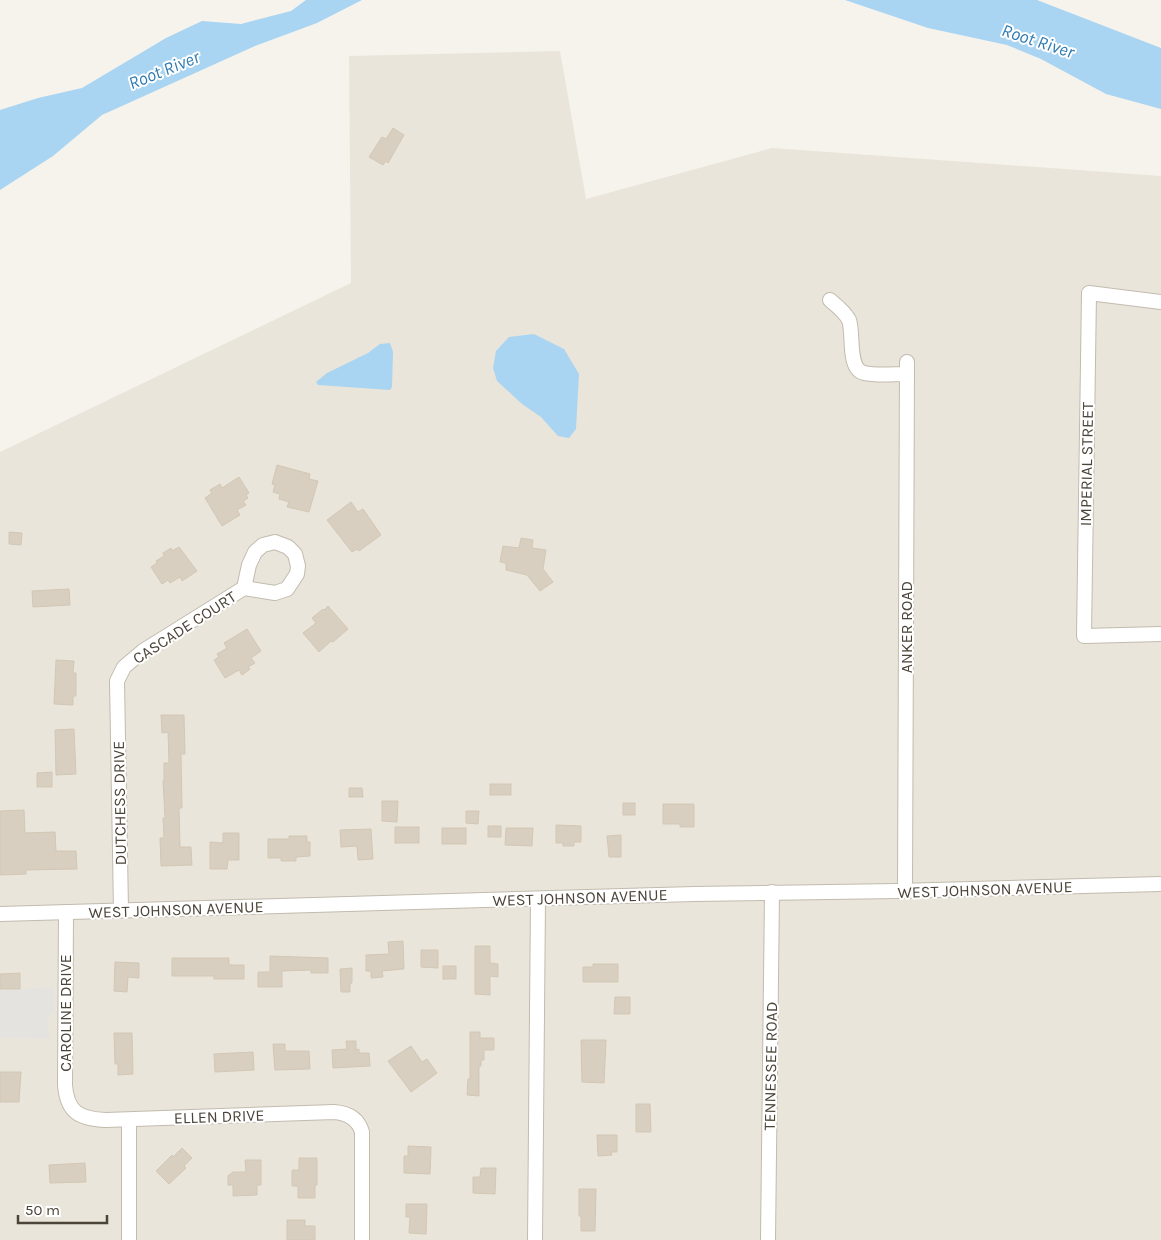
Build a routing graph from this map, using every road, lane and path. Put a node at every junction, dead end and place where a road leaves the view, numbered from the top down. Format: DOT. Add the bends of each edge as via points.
graph roads {
  1 [pos="830,300"];
  2 [pos="1161,302"];
  3 [pos="244,588"];
  4 [pos="1161,634"];
  5 [pos="116,694"];
  6 [pos="1161,884"];
  7 [pos="905,891"];
  8 [pos="772,892"];
  9 [pos="538,899"];
  10 [pos="121,910"];
  11 [pos="66,912"];
  12 [pos="0,914"];
  13 [pos="73,1110"];
  14 [pos="129,1120"];
  15 [pos="129,1240"];
  16 [pos="362,1240"];
  17 [pos="535,1240"];
  18 [pos="768,1240"];
  1 -- 7 [label="street, ANKER ROAD" via="848,319 856,368 862,373 907,368"];
  2 -- 4 [label="street, IMPERIAL STREET" via="1089,293 1084,636"];
  3 -- 5 [label="street, CASCADE COURT" via="143,651 124,667 117,681"];
  5 -- 10 [label="street, DUTCHESS DRIVE"];
  6 -- 7 [label="street, WEST JOHNSON AVENUE"];
  7 -- 8 [label="street, WEST JOHNSON AVENUE"];
  8 -- 9 [label="street, WEST JOHNSON AVENUE"];
  8 -- 18 [label="street, TENNESSEE ROAD"];
  9 -- 10 [label="street, WEST JOHNSON AVENUE"];
  9 -- 17 [label="street"];
  10 -- 11 [label="street, WEST JOHNSON AVENUE"];
  11 -- 12 [label="street, WEST JOHNSON AVENUE"];
  11 -- 13 [label="street, CAROLINE DRIVE" via="65,1085"];
  13 -- 14 [label="street, ELLEN DRIVE" via="94,1120"];
  14 -- 15 [label="street"];
  14 -- 16 [label="street, ELLEN DRIVE" via="334,1112 348,1115 361,1127"];
}
